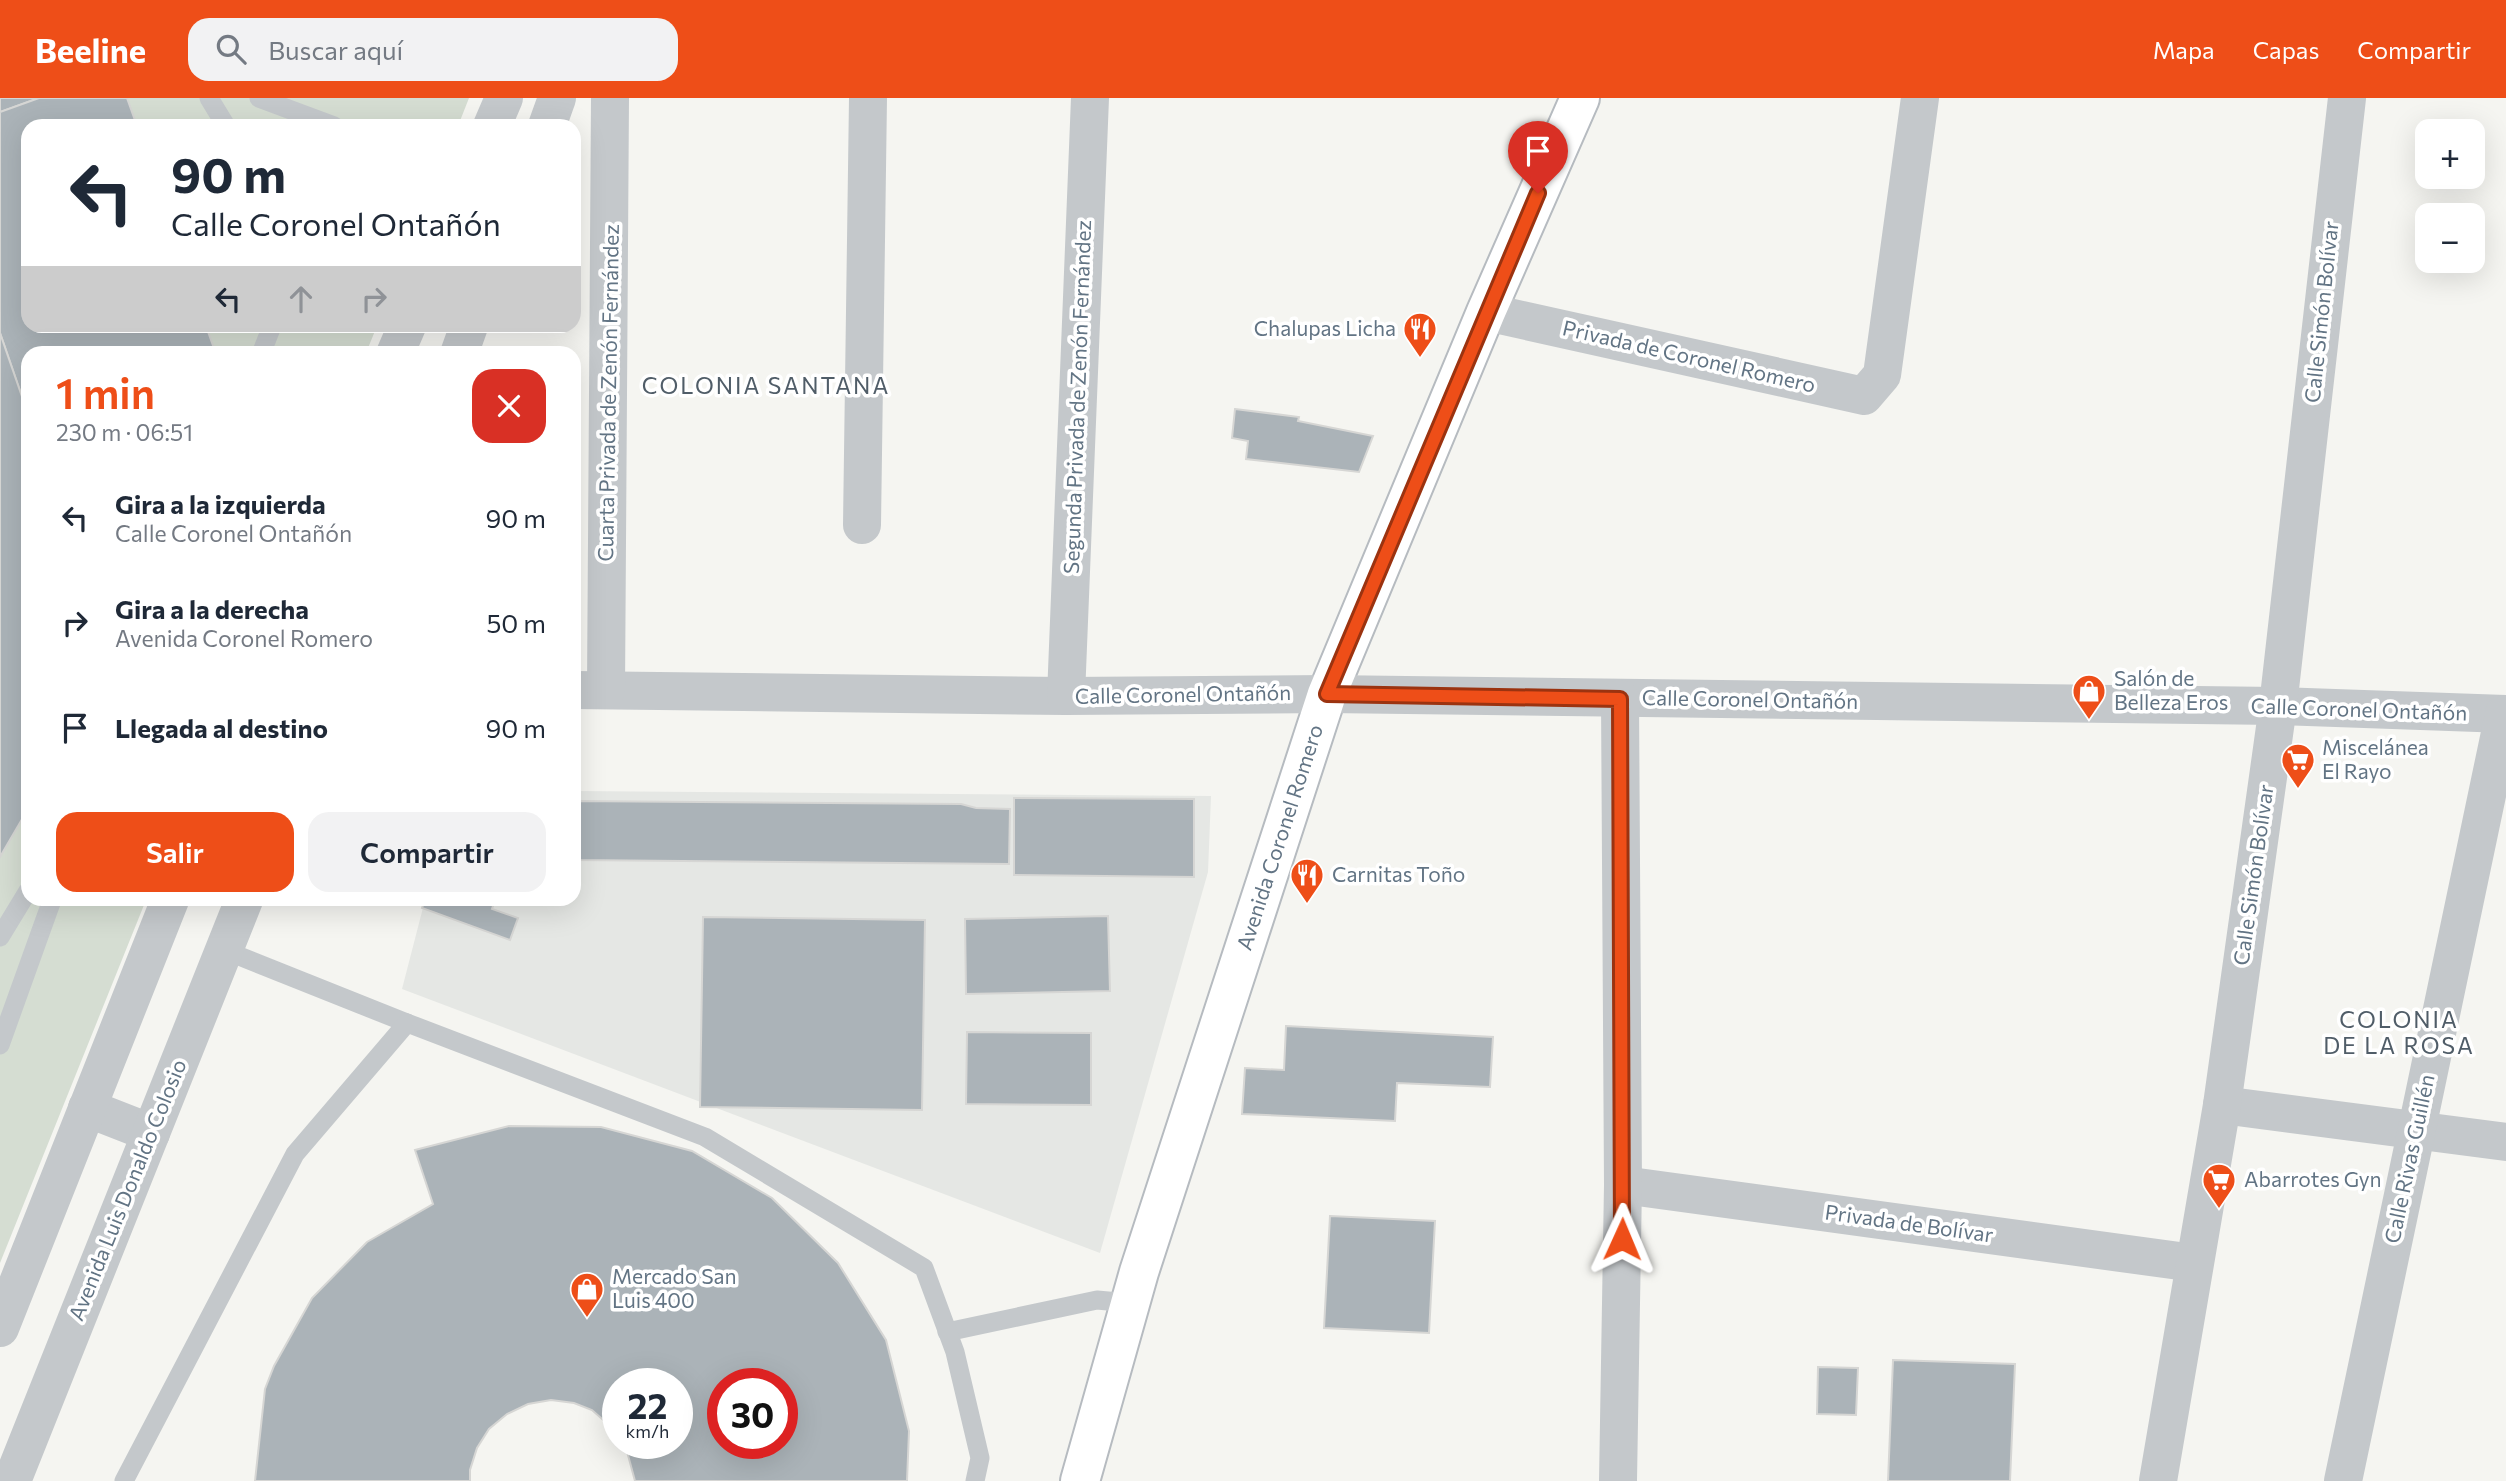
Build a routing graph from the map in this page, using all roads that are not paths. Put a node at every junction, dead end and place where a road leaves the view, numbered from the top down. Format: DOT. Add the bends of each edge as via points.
graph roads {
  1 [pos="209,98"];
  2 [pos="259,98"];
  3 [pos="504,98"];
  4 [pos="557,98"];
  5 [pos="610,98"];
  6 [pos="868,98"];
  7 [pos="1090,98"];
  8 [pos="1580,98"];
  9 [pos="1920,98"];
  10 [pos="2347,98"];
  11 [pos="222,119"];
  12 [pos="315,119"];
  13 [pos="495,119"];
  14 [pos="550,119"];
  15 [pos="1486,312"];
  16 [pos="862,525"];
  17 [pos="590,690"];
  18 [pos="1327,694"];
  19 [pos="1066,696"];
  20 [pos="1620,699"];
  21 [pos="2278,706"];
  22 [pos="2505,714"];
  23 [pos="21,902"];
  24 [pos="50,906"];
  25 [pos="168,906"];
  26 [pos="242,906"];
  27 [pos="0,937"];
  28 [pos="224,950"];
  29 [pos="407,1023"];
  30 [pos="0,1045"];
  31 [pos="2222,1105"];
  32 [pos="87,1108"];
  33 [pos="151,1133"];
  34 [pos="2416,1133"];
  35 [pos="2506,1142"];
  36 [pos="1623,1185"];
  37 [pos="2194,1263"];
  38 [pos="1130,1303"];
  39 [pos="0,1328"];
  40 [pos="947,1332"];
  41 [pos="12,1481"];
  42 [pos="124,1481"];
  43 [pos="975,1481"];
  44 [pos="1080,1481"];
  45 [pos="1618,1481"];
  46 [pos="2158,1481"];
  47 [pos="2343,1481"];
  1 -- 11 [label="lane"];
  2 -- 12 [label="lane"];
  3 -- 13 [label="street"];
  4 -- 14 [label="street"];
  5 -- 17 [label="street, Cuarta Privada de Zenón Fernández"];
  6 -- 16 [label="street"];
  7 -- 19 [label="street, Segunda Privada de Zenón Fernández"];
  8 -- 15 [label="main road, Avenida Coronel Romero"];
  9 -- 15 [label="street, Privada de Coronel Romero" via="1882,375 1864,396"];
  10 -- 21 [label="street, Calle Simón Bolívar"];
  15 -- 18 [label="main road, Avenida Coronel Romero"];
  17 -- 19 [label="street, Calle Coronel Ontañón"];
  18 -- 19 [label="street, Calle Coronel Ontañón"];
  18 -- 20 [label="street, Calle Coronel Ontañón"];
  18 -- 38 [label="main road, Avenida Coronel Romero"];
  20 -- 21 [label="street, Calle Coronel Ontañón"];
  20 -- 36 [label="street"];
  21 -- 22 [label="street, Calle Coronel Ontañón"];
  21 -- 31 [label="street, Calle Simón Bolívar"];
  22 -- 34 [label="street, Calle Rivas Guillén"];
  23 -- 27 [label="lane"];
  24 -- 30 [label="lane"];
  25 -- 32 [label="street"];
  26 -- 28 [label="street, Avenida Luis Donaldo Colosio"];
  28 -- 29 [label="lane"];
  28 -- 33 [label="street, Avenida Luis Donaldo Colosio"];
  29 -- 40 [label="lane" via="705,1137 924,1268"];
  29 -- 42 [label="lane" via="295,1154"];
  31 -- 34 [label="street"];
  31 -- 37 [label="street, Calle Simón Bolívar"];
  32 -- 33 [label="street"];
  32 -- 39 [label="street"];
  33 -- 41 [label="street, Avenida Luis Donaldo Colosio"];
  34 -- 35 [label="street"];
  34 -- 47 [label="street, Calle Rivas Guillén"];
  36 -- 37 [label="street, Privada de Bolívar"];
  36 -- 45 [label="street"];
  37 -- 46 [label="street, Calle Simón Bolívar"];
  38 -- 40 [label="lane" via="1097,1300"];
  38 -- 44 [label="main road, Avenida Coronel Romero"];
  40 -- 43 [label="lane" via="980,1458"];
}
